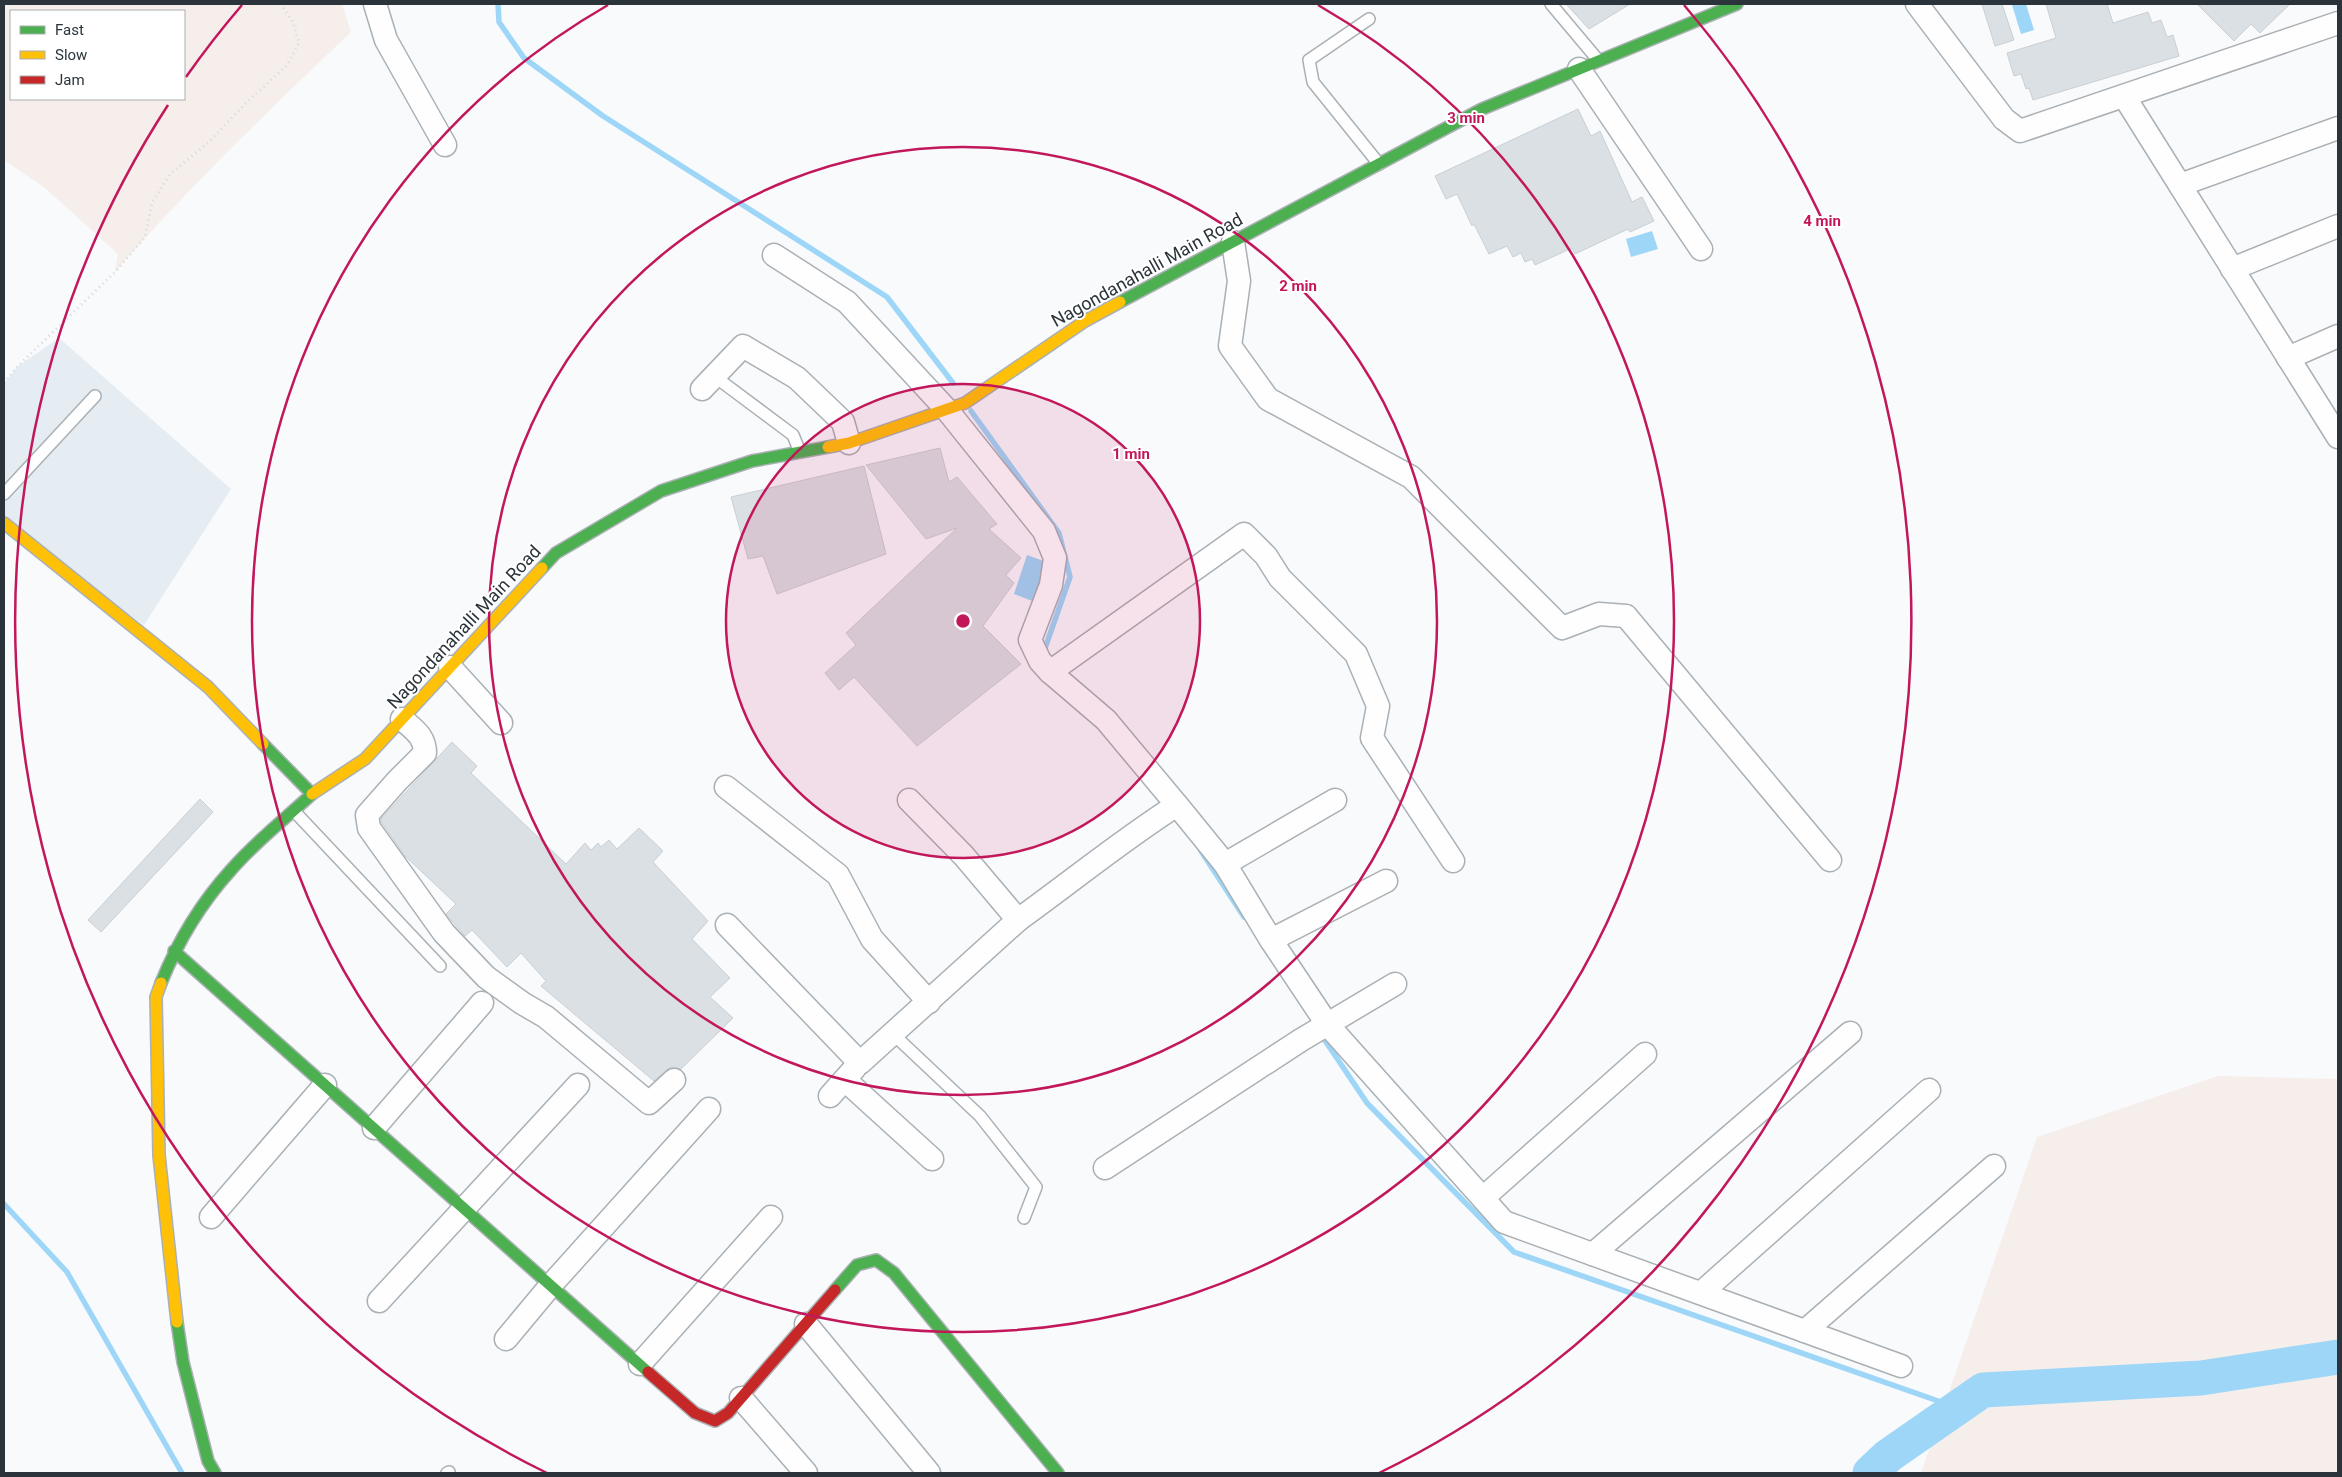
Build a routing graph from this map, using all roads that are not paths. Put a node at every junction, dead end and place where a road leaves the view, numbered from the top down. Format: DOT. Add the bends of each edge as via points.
graph roads {
  1 [pos="375,4"];
  2 [pos="1552,4"];
  3 [pos="1737,4"];
  4 [pos="1917,4"];
  5 [pos="1369,19"];
  6 [pos="2338,23"];
  7 [pos="1589,65"];
  8 [pos="2124,96"];
  9 [pos="2338,128"];
  10 [pos="445,145"];
  11 [pos="1379,164"];
  12 [pos="2180,185"];
  13 [pos="2338,226"];
  14 [pos="1234,242"];
  15 [pos="1701,249"];
  16 [pos="774,255"];
  17 [pos="2232,269"];
  18 [pos="2338,336"];
  19 [pos="2288,358"];
  20 [pos="708,383"];
  21 [pos="95,396"];
  22 [pos="947,410"];
  23 [pos="2338,437"];
  24 [pos="849,443"];
  25 [pos="800,452"];
  26 [pos="4,494"];
  27 [pos="4,523"];
  28 [pos="450,667"];
  29 [pos="1050,672"];
  30 [pos="402,719"];
  31 [pos="501,724"];
  32 [pos="726,787"];
  33 [pos="312,794"];
  34 [pos="908,800"];
  35 [pos="1335,800"];
  36 [pos="1177,805"];
  37 [pos="294,811"];
  38 [pos="1830,860"];
  39 [pos="1453,861"];
  40 [pos="1225,864"];
  41 [pos="1386,881"];
  42 [pos="1018,920"];
  43 [pos="727,925"];
  44 [pos="1271,940"];
  45 [pos="174,951"];
  46 [pos="440,966"];
  47 [pos="1395,984"];
  48 [pos="929,1002"];
  49 [pos="482,1003"];
  50 [pos="1327,1024"];
  51 [pos="1850,1033"];
  52 [pos="893,1034"];
  53 [pos="1645,1054"];
  54 [pos="860,1063"];
  55 [pos="674,1080"];
  56 [pos="325,1085"];
  57 [pos="578,1085"];
  58 [pos="1929,1090"];
  59 [pos="709,1109"];
  60 [pos="374,1128"];
  61 [pos="932,1159"];
  62 [pos="1994,1166"];
  63 [pos="1105,1168"];
  64 [pos="1483,1198"];
  65 [pos="464,1208"];
  66 [pos="211,1216"];
  67 [pos="771,1217"];
  68 [pos="1024,1218"];
  69 [pos="1593,1254"];
  70 [pos="551,1285"];
  71 [pos="1701,1293"];
  72 [pos="378,1301"];
  73 [pos="806,1324"];
  74 [pos="1805,1331"];
  75 [pos="506,1339"];
  76 [pos="640,1364"];
  77 [pos="1901,1366"];
  78 [pos="742,1398"];
  79 [pos="216,1473"];
  80 [pos="806,1473"];
  81 [pos="930,1473"];
  82 [pos="1058,1473"];
  1 -- 10 [label="street" via="386,40"];
  2 -- 7 [label="lane"];
  3 -- 7 [label="street, Nagondanahalli Main Road"];
  4 -- 8 [label="street" via="2004,119 2020,132"];
  5 -- 11 [label="lane" via="1309,60 1313,82"];
  6 -- 8 [label="street"];
  7 -- 11 [label="street, Nagondanahalli Main Road" via="1482,109"];
  7 -- 15 [label="street"];
  8 -- 12 [label="street"];
  9 -- 12 [label="street"];
  11 -- 14 [label="street, Nagondanahalli Main Road"];
  12 -- 17 [label="street"];
  13 -- 17 [label="street"];
  14 -- 22 [label="street, Nagondanahalli Main Road" via="1085,322 965,403"];
  14 -- 38 [label="street" via="1239,281 1230,346 1268,399 1411,477 1562,628 1599,614 1626,616"];
  16 -- 22 [label="street" via="848,302"];
  17 -- 19 [label="street"];
  18 -- 19 [label="street"];
  19 -- 23 [label="street"];
  20 -- 24 [label="street" via="743,346 797,378 843,422"];
  20 -- 25 [label="lane" via="769,415 793,435"];
  21 -- 26 [label="lane"];
  22 -- 24 [label="street, Nagondanahalli Main Road"];
  22 -- 29 [label="street" via="1044,531 1055,558 1051,585 1030,640 1040,661"];
  24 -- 25 [label="street, Nagondanahalli Main Road"];
  25 -- 28 [label="street, Nagondanahalli Main Road" via="752,461 662,491 556,553"];
  27 -- 33 [label="street" via="208,687"];
  28 -- 30 [label="street, Nagondanahalli Main Road"];
  28 -- 31 [label="street"];
  29 -- 36 [label="street" via="1106,720"];
  29 -- 39 [label="street" via="1244,534 1266,556 1280,578 1356,654 1378,706 1372,738"];
  30 -- 33 [label="street, Nagondanahalli Main Road" via="365,759"];
  30 -- 55 [label="street" via="421,736 425,754 374,805 367,815 369,828 444,934 486,977 546,1017 649,1103"];
  32 -- 48 [label="street" via="828,864 838,875 872,939"];
  33 -- 37 [label="street, Nagondanahalli Main Road"];
  34 -- 42 [label="street" via="964,856"];
  35 -- 40 [label="street"];
  36 -- 40 [label="street"];
  36 -- 42 [label="street"];
  37 -- 45 [label="street, Nagondanahalli Main Road" via="232,868 207,898"];
  37 -- 46 [label="lane"];
  40 -- 44 [label="street"];
  41 -- 44 [label="street"];
  42 -- 48 [label="street"];
  43 -- 54 [label="street"];
  44 -- 50 [label="street"];
  45 -- 56 [label="street"];
  45 -- 79 [label="street, Nagondanahalli Main Road" via="156,997 159,1154 173,1299 183,1362 208,1461"];
  47 -- 50 [label="street"];
  48 -- 52 [label="street"];
  49 -- 60 [label="street"];
  50 -- 63 [label="street"];
  50 -- 64 [label="street"];
  51 -- 69 [label="street"];
  52 -- 54 [label="street"];
  52 -- 68 [label="lane" via="980,1116 1036,1187"];
  53 -- 64 [label="street"];
  54 -- 61 [label="street" via="838,1088"];
  56 -- 60 [label="street"];
  56 -- 66 [label="street"];
  57 -- 65 [label="street"];
  58 -- 71 [label="street"];
  59 -- 70 [label="street"];
  60 -- 65 [label="street"];
  62 -- 74 [label="street"];
  64 -- 69 [label="street" via="1504,1222"];
  65 -- 70 [label="street"];
  65 -- 72 [label="street"];
  67 -- 76 [label="street"];
  69 -- 71 [label="street"];
  70 -- 75 [label="street"];
  70 -- 76 [label="street"];
  71 -- 74 [label="street"];
  73 -- 78 [label="street"];
  73 -- 81 [label="street"];
  73 -- 82 [label="street" via="857,1265 876,1260 894,1273"];
  74 -- 77 [label="street"];
  76 -- 78 [label="street" via="695,1413 715,1421"];
  78 -- 80 [label="street"];
}
